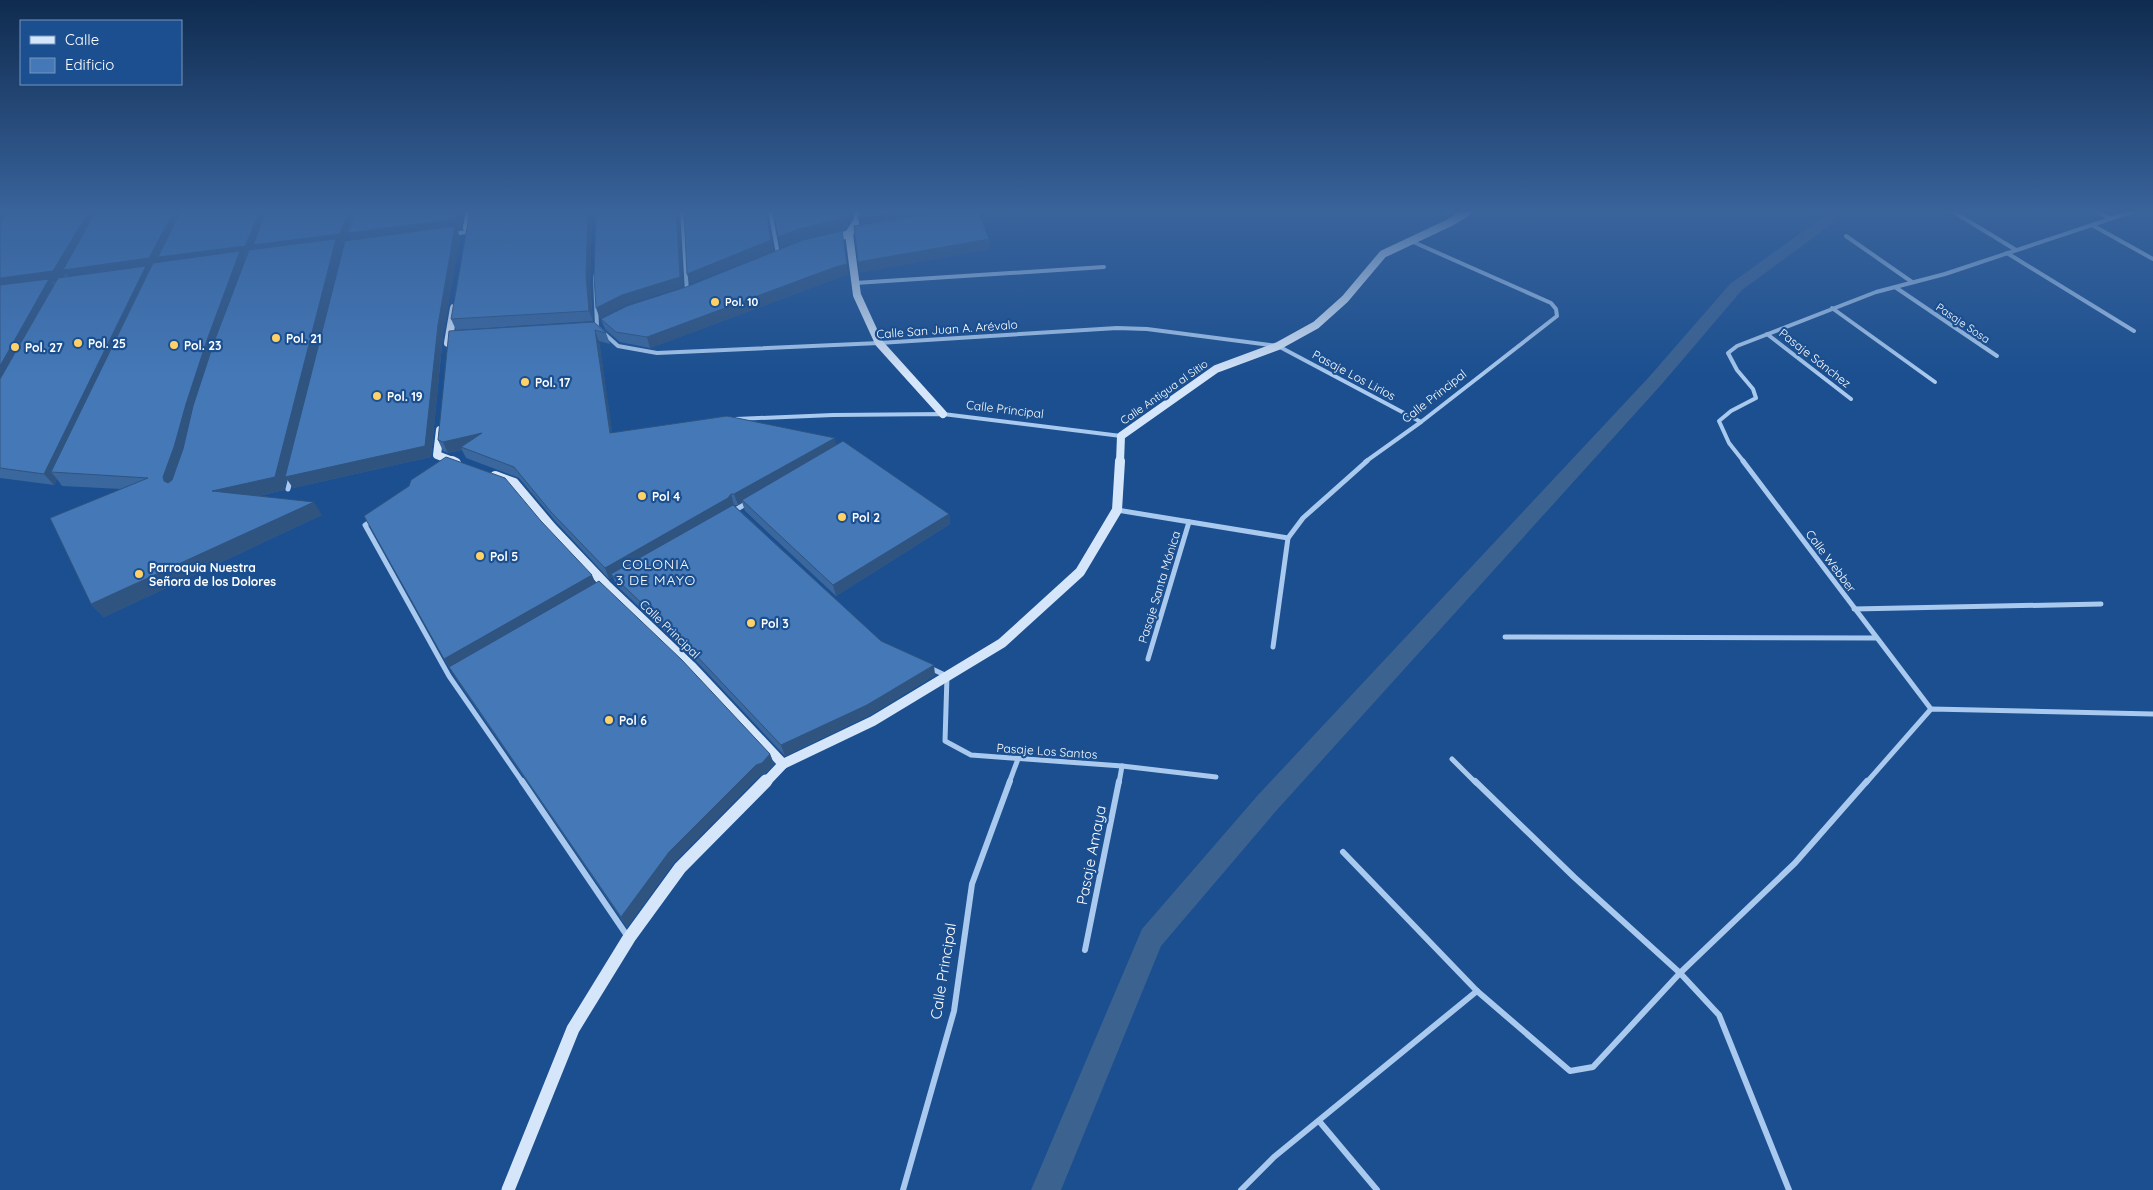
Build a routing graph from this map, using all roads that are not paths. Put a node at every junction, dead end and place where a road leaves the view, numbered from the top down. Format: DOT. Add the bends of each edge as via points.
graph roads {
  1 [pos="595,267"];
  2 [pos="685,267"];
  3 [pos="853,267"];
  4 [pos="1104,267"];
  5 [pos="1372,267"];
  6 [pos="1468,267"];
  7 [pos="1890,267"];
  8 [pos="1967,267"];
  9 [pos="2029,267"];
  10 [pos="1912,282"];
  11 [pos="855,283"];
  12 [pos="1895,287"];
  13 [pos="696,288"];
  14 [pos="687,292"];
  15 [pos="679,295"];
  16 [pos="456,298"];
  17 [pos="1832,308"];
  18 [pos="604,323"];
  19 [pos="597,327"];
  20 [pos="587,328"];
  21 [pos="2134,331"];
  22 [pos="1767,334"];
  23 [pos="459,335"];
  24 [pos="449,336"];
  25 [pos="879,343"];
  26 [pos="1278,346"];
  27 [pos="448,353"];
  28 [pos="1996,356"];
  29 [pos="1935,382"];
  30 [pos="1851,399"];
  31 [pos="943,414"];
  32 [pos="736,419"];
  33 [pos="442,422"];
  34 [pos="1421,422"];
  35 [pos="1121,436"];
  36 [pos="466,466"];
  37 [pos="293,470"];
  38 [pos="482,472"];
  39 [pos="288,489"];
  40 [pos="752,500"];
  41 [pos="736,509"];
  42 [pos="1117,510"];
  43 [pos="381,514"];
  44 [pos="728,514"];
  45 [pos="743,516"];
  46 [pos="1189,522"];
  47 [pos="1288,538"];
  48 [pos="2100,604"];
  49 [pos="1854,609"];
  50 [pos="1505,637"];
  51 [pos="1876,638"];
  52 [pos="1273,647"];
  53 [pos="1148,659"];
  54 [pos="921,664"];
  55 [pos="457,672"];
  56 [pos="449,676"];
  57 [pos="947,676"];
  58 [pos="1931,709"];
  59 [pos="2153,714"];
  60 [pos="1018,759"];
  61 [pos="1452,759"];
  62 [pos="783,764"];
  63 [pos="1122,766"];
  64 [pos="1216,777"];
  65 [pos="1343,852"];
  66 [pos="628,938"];
  67 [pos="1086,950"];
  68 [pos="1680,973"];
  69 [pos="1477,991"];
  70 [pos="1318,1121"];
  71 [pos="508,1190"];
  72 [pos="903,1190"];
  73 [pos="1241,1190"];
  74 [pos="1377,1190"];
  75 [pos="1789,1190"];
  1 -- 19 [label="street"];
  2 -- 14 [label="street"];
  3 -- 11 [label="street"];
  4 -- 11 [label="street"];
  5 -- 26 [label="street, Calle Antigua al Sitio" via="1345,299 1316,325"];
  6 -- 34 [label="street, Calle Principal" via="1550,303 1557,316"];
  7 -- 10 [label="street"];
  8 -- 10 [label="street"];
  9 -- 21 [label="street"];
  10 -- 12 [label="street"];
  11 -- 25 [label="street" via="857,295"];
  12 -- 17 [label="street"];
  12 -- 28 [label="street, Pasaje Sosa"];
  13 -- 14 [label="street"];
  14 -- 15 [label="street"];
  16 -- 24 [label="street"];
  17 -- 22 [label="street"];
  17 -- 29 [label="street"];
  18 -- 19 [label="street"];
  19 -- 20 [label="street"];
  19 -- 25 [label="street, Calle San Juan A. Arévalo" via="618,346 658,353"];
  22 -- 30 [label="street, Pasaje Sánchez"];
  22 -- 49 [label="street, Calle Webber" via="1737,346 1728,354 1756,398 1723,414 1719,421 1729,443"];
  23 -- 24 [label="street"];
  24 -- 27 [label="street"];
  25 -- 26 [label="street, Calle San Juan A. Arévalo" via="1117,328"];
  25 -- 31 [label="street"];
  26 -- 34 [label="street, Pasaje Los Lirios"];
  26 -- 35 [label="street, Calle Antigua al Sitio" via="1216,369"];
  31 -- 32 [label="street, Calle Principal"];
  31 -- 35 [label="street, Calle Principal"];
  33 -- 36 [label="street" via="437,455"];
  34 -- 47 [label="street, Calle Principal" via="1355,470 1304,518"];
  35 -- 42 [label="street"];
  37 -- 39 [label="street"];
  38 -- 62 [label="street, Calle Principal" via="514,483 606,585 691,666"];
  40 -- 41 [label="street"];
  41 -- 44 [label="street"];
  41 -- 45 [label="street"];
  42 -- 46 [label="street"];
  42 -- 57 [label="street" via="1080,572 1002,643"];
  43 -- 56 [label="street" via="365,525"];
  46 -- 47 [label="street"];
  46 -- 53 [label="street, Pasaje Santa Mónica"];
  47 -- 52 [label="street"];
  48 -- 49 [label="street"];
  49 -- 51 [label="street, Calle Webber"];
  50 -- 51 [label="street"];
  51 -- 58 [label="street, Calle Webber"];
  54 -- 57 [label="street"];
  55 -- 56 [label="street"];
  56 -- 66 [label="street"];
  57 -- 60 [label="street, Pasaje Los Santos" via="945,741 971,755"];
  57 -- 62 [label="street" via="873,721"];
  58 -- 59 [label="street"];
  58 -- 68 [label="street" via="1795,863"];
  60 -- 63 [label="street, Pasaje Los Santos"];
  60 -- 72 [label="street, Calle Principal" via="972,884 954,1011"];
  61 -- 68 [label="street" via="1574,877"];
  62 -- 66 [label="street" via="680,868"];
  63 -- 64 [label="street, Pasaje Los Santos"];
  63 -- 67 [label="street, Pasaje Amaya"];
  65 -- 69 [label="street"];
  66 -- 71 [label="street" via="573,1029"];
  68 -- 69 [label="street" via="1593,1067 1570,1070"];
  68 -- 75 [label="street" via="1718,1015"];
  69 -- 70 [label="street"];
  70 -- 73 [label="street" via="1274,1157"];
  70 -- 74 [label="street"];
}
